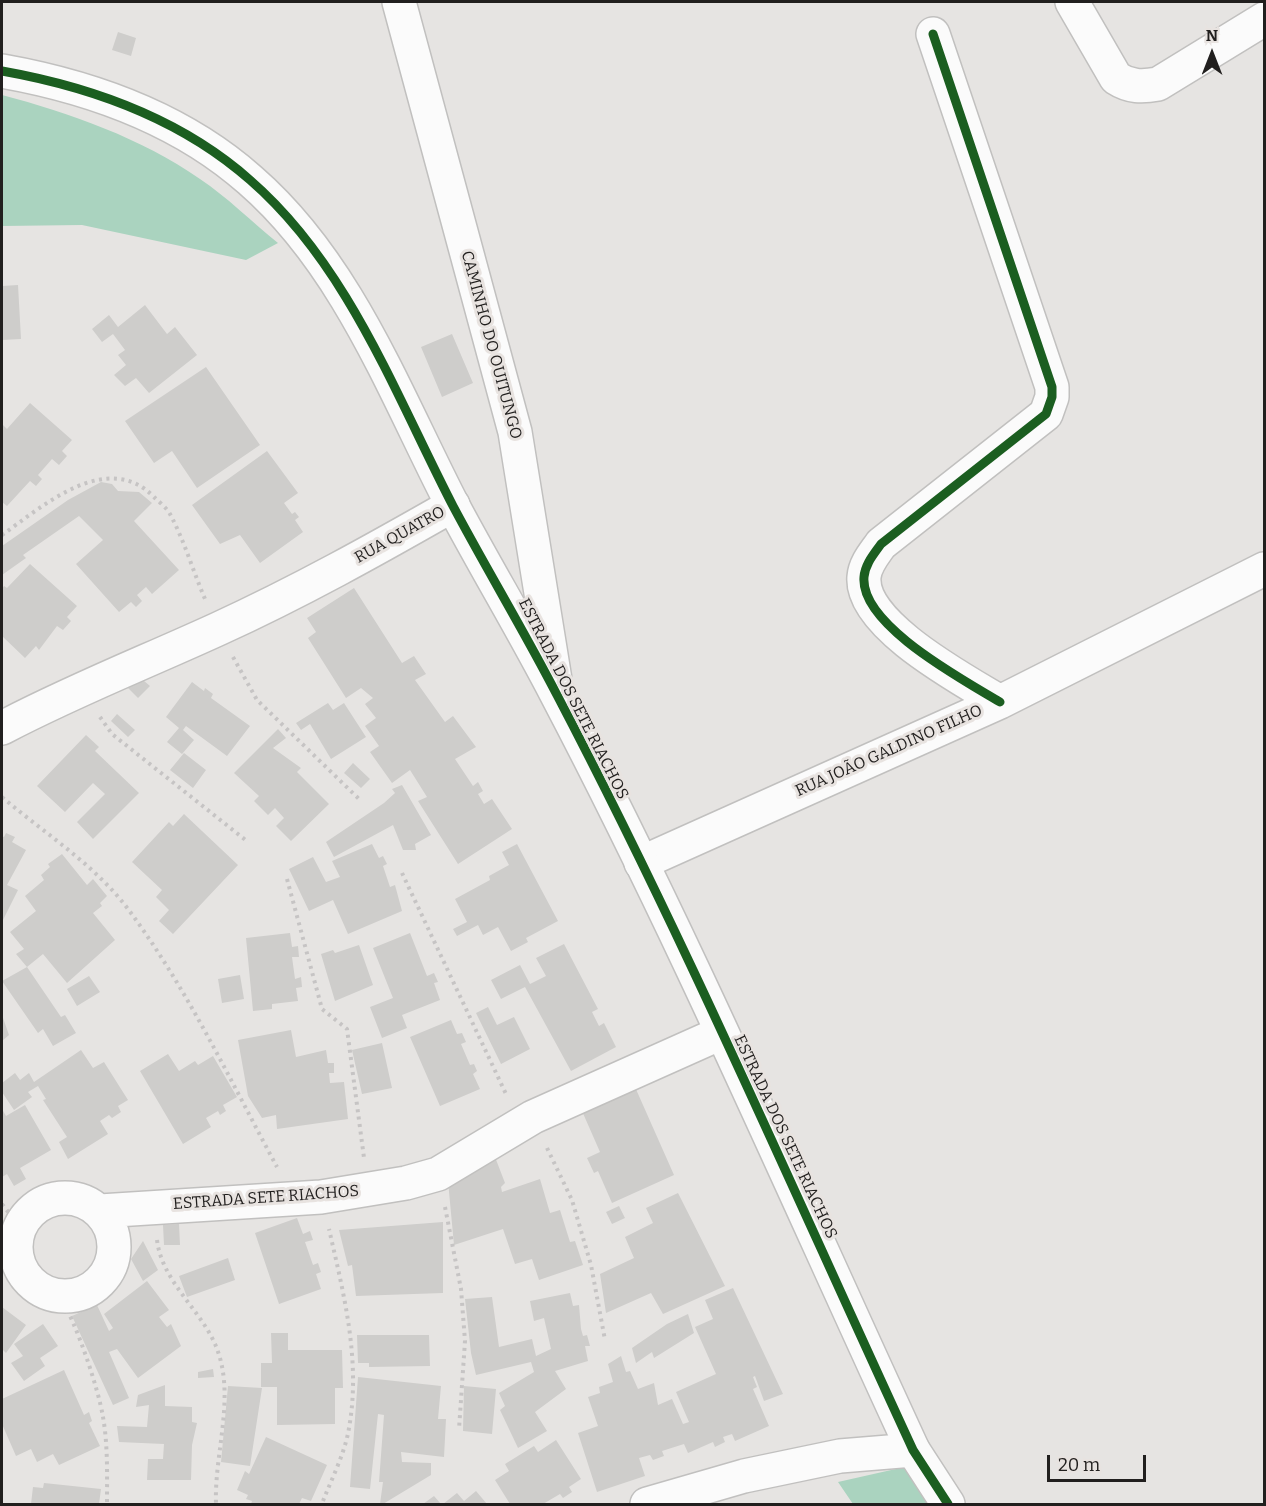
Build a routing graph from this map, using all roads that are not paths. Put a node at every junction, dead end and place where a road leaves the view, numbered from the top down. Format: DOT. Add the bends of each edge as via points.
graph roads {
  1 [pos="399,2"];
  2 [pos="1072,2"];
  3 [pos="1264,19"];
  4 [pos="933,34"];
  5 [pos="2,71"];
  6 [pos="453,505"];
  7 [pos="1264,569"];
  8 [pos="557,695"];
  9 [pos="1000,702"];
  10 [pos="2,728"];
  11 [pos="641,863"];
  12 [pos="721,1033"];
  13 [pos="100,1211"];
  14 [pos="10,1216"];
  15 [pos="10,1264"];
  16 [pos="913,1449"];
  17 [pos="647,1504"];
  18 [pos="948,1504"];
  1 -- 8 [label="street, CAMINHO DO OUITUNGO" via="515,432"];
  2 -- 3 [label="street" via="1116,78 1140,86 1158,84"];
  4 -- 9 [label="street" via="1049,376 1052,397 1046,414 881,544 869,561 865,590 902,639"];
  5 -- 6 [label="street, ESTRADA DOS SETE RIACHOS" via="58,81 127,105 190,134 251,180 303,234 344,296"];
  6 -- 8 [label="street, ESTRADA DOS SETE RIACHOS"];
  6 -- 10 [label="street, RUA QUATRO" via="346,566"];
  7 -- 9 [label="street, RUA JOÃO GALDINO FILHO"];
  8 -- 11 [label="street, ESTRADA DOS SETE RIACHOS"];
  9 -- 11 [label="street, RUA JOÃO GALDINO FILHO"];
  11 -- 12 [label="street, ESTRADA DOS SETE RIACHOS"];
  12 -- 13 [label="street, ESTRADA SETE RIACHOS" via="526,1121 438,1174 368,1191"];
  12 -- 16 [label="street, ESTRADA DOS SETE RIACHOS"];
  13 -- 14 [label="street" via="69,1198 51,1199"];
  13 -- 15 [label="street" via="110,1226 114,1256 109,1271 86,1292 60,1296 40,1290"];
  14 -- 15 [label="street" via="14,1251"];
  16 -- 17 [label="street" via="840,1456 744,1476"];
  16 -- 18 [label="street, ESTRADA DOS SETE RIACHOS"];
}
